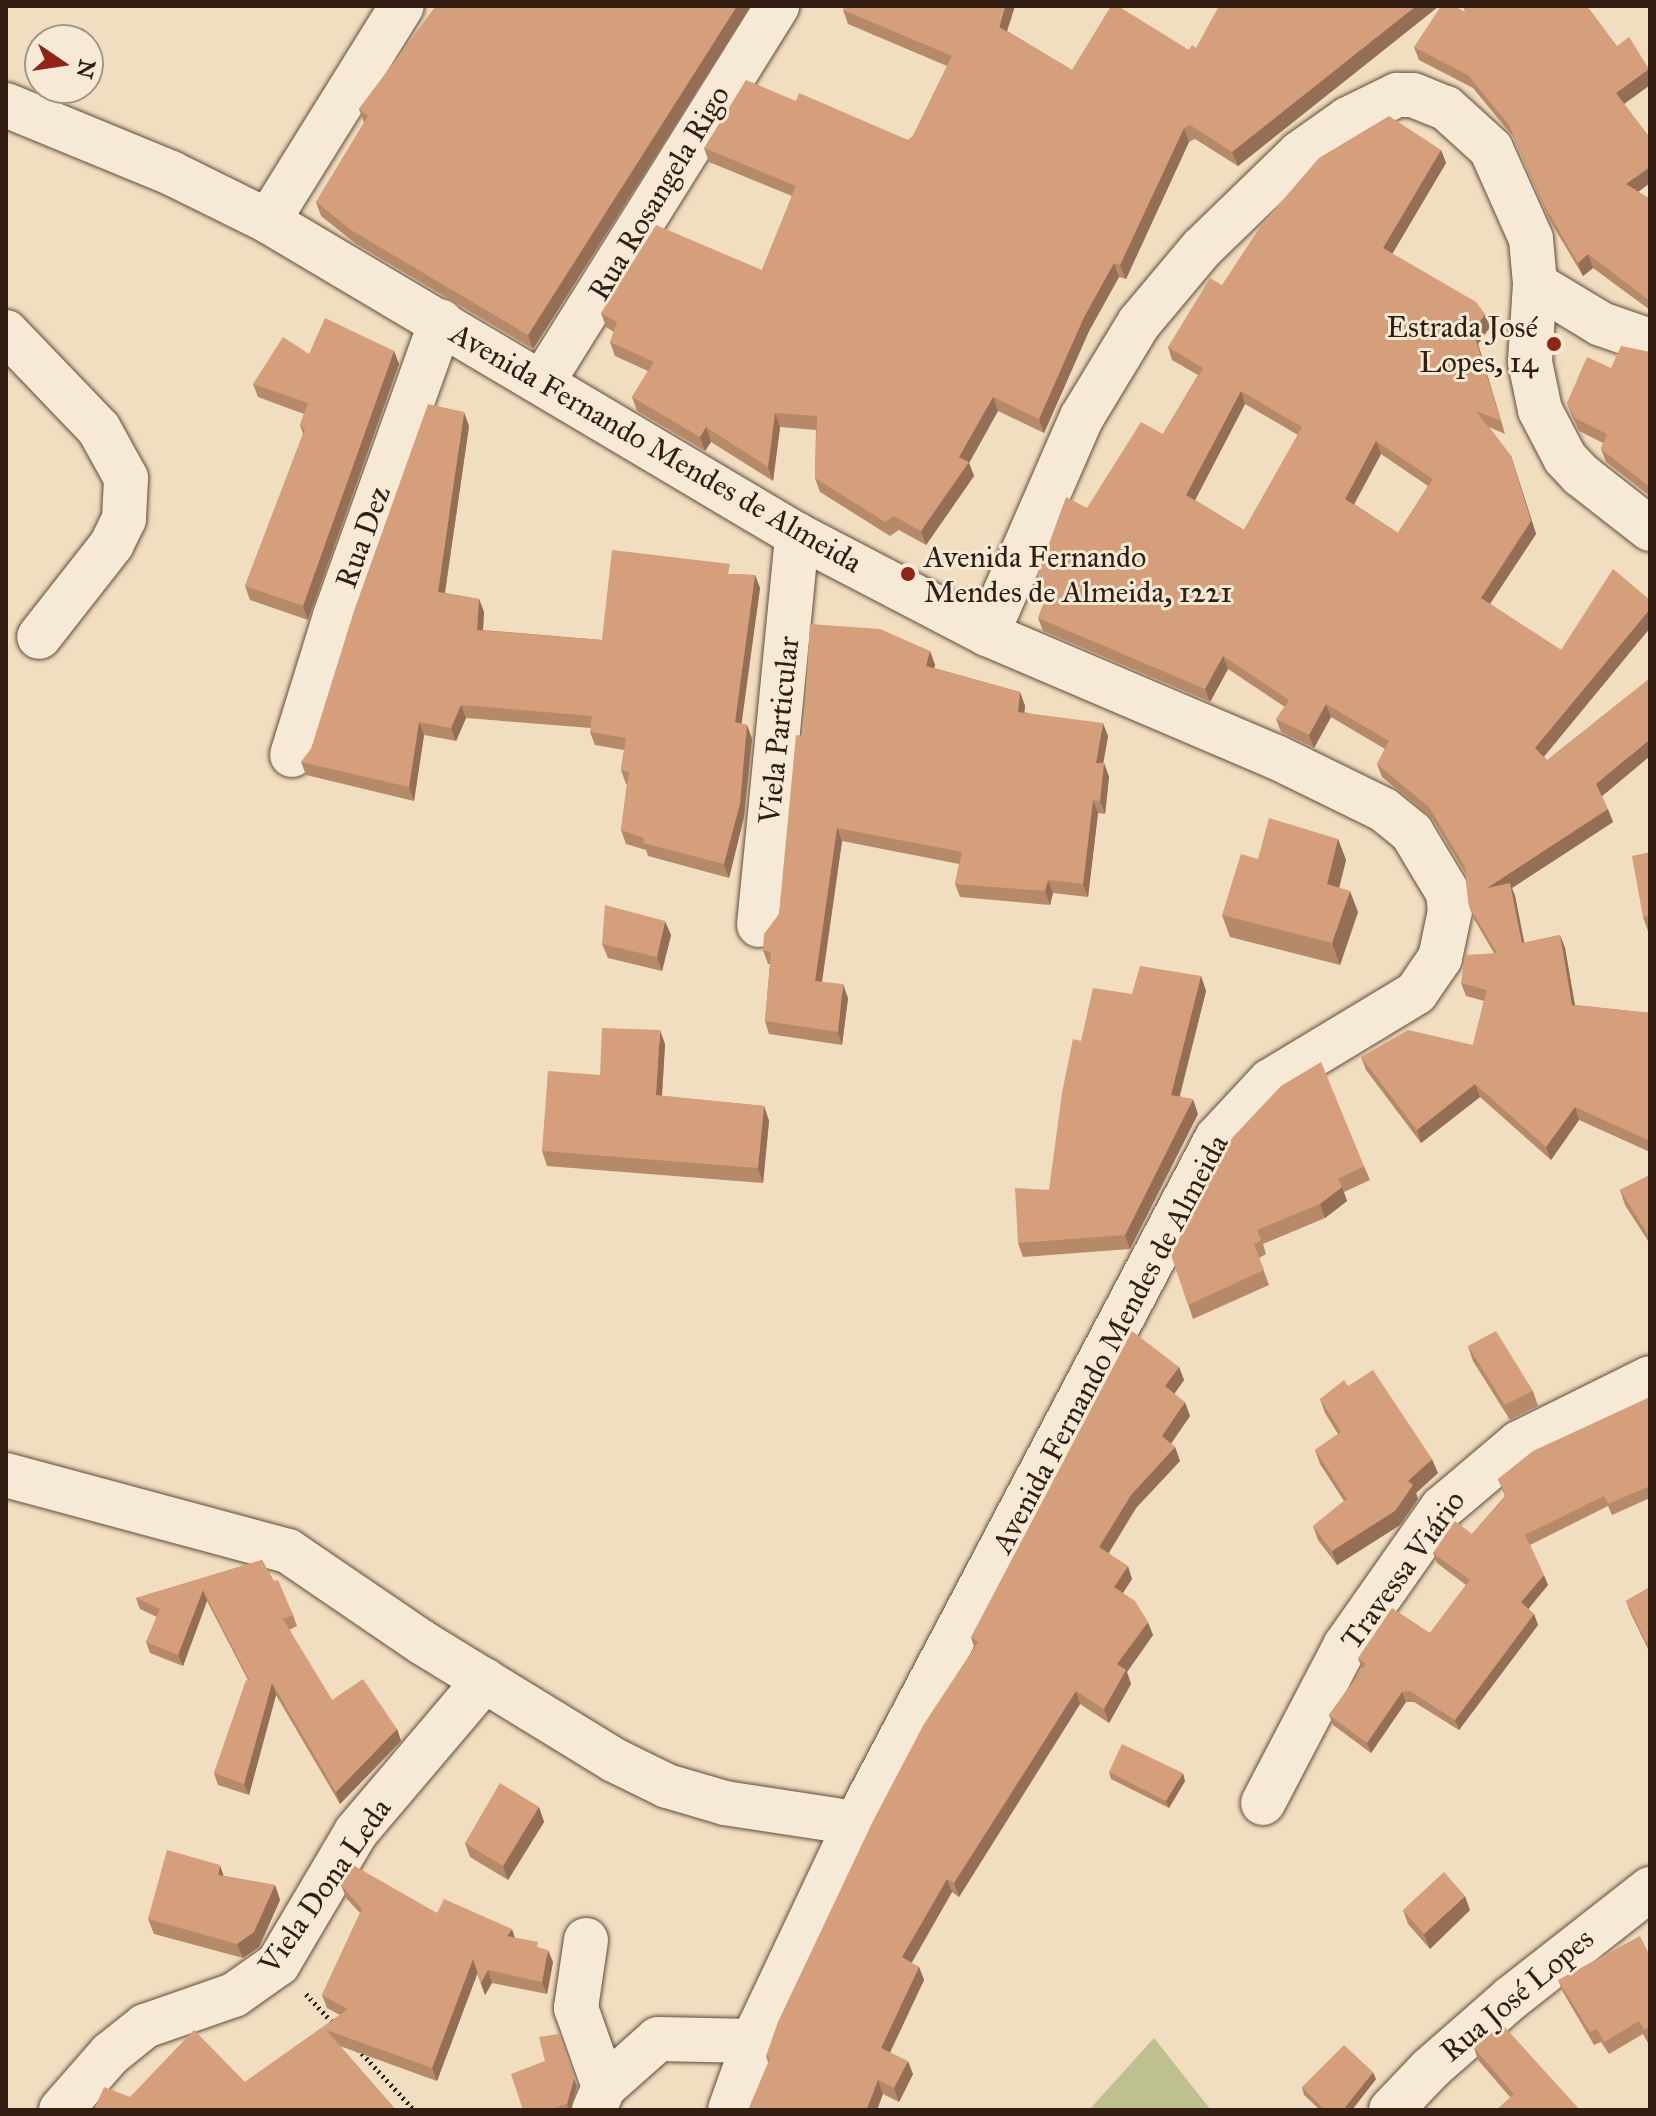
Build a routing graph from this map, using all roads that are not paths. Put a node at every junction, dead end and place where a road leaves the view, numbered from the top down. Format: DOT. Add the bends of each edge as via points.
graph roads {
  1 [pos="402,6"];
  2 [pos="777,6"];
  3 [pos="6,105"];
  4 [pos="268,221"];
  5 [pos="1535,284"];
  6 [pos="441,322"];
  7 [pos="6,332"];
  8 [pos="1650,341"];
  9 [pos="543,381"];
  10 [pos="1650,529"];
  11 [pos="797,535"];
  12 [pos="987,634"];
  13 [pos="39,637"];
  14 [pos="292,755"];
  15 [pos="759,925"];
  16 [pos="1650,1378"];
  17 [pos="6,1475"];
  18 [pos="485,1680"];
  19 [pos="1263,1803"];
  20 [pos="856,1823"];
  21 [pos="1650,1889"];
  22 [pos="586,1940"];
  23 [pos="754,2041"];
  24 [pos="599,2098"];
  25 [pos="61,2110"];
  26 [pos="730,2110"];
  27 [pos="1391,2110"];
  1 -- 4 [label="street"];
  2 -- 9 [label="street, Rua Rosangela Rigo"];
  3 -- 4 [label="street, Avenida Fernando Mendes de Almeida" via="171,173"];
  4 -- 6 [label="street, Avenida Fernando Mendes de Almeida"];
  5 -- 8 [label="street" via="1601,324"];
  5 -- 10 [label="street" via="1530,362 1549,432 1581,475"];
  5 -- 12 [label="street" via="1523,214 1491,149 1473,129 1446,108 1413,95 1384,99 1348,119 1300,153 1202,248 1119,351 1082,417"];
  6 -- 9 [label="street, Avenida Fernando Mendes de Almeida"];
  6 -- 14 [label="street, Rua Dez" via="335,616"];
  7 -- 13 [label="street" via="99,429 126,478 124,519 112,544"];
  9 -- 11 [label="street, Avenida Fernando Mendes de Almeida"];
  11 -- 12 [label="street, Avenida Fernando Mendes de Almeida"];
  11 -- 15 [label="street, Viela Particular"];
  12 -- 20 [label="street, Avenida Fernando Mendes de Almeida" via="1276,757 1384,810 1432,859 1450,911 1440,958 1416,993 1270,1081 1217,1138"];
  16 -- 19 [label="street, Travessa Viário" via="1519,1443 1442,1508 1345,1646"];
  17 -- 18 [label="street" via="288,1551"];
  18 -- 20 [label="street" via="614,1760 667,1786 725,1803"];
  18 -- 25 [label="street, Viela Dona Leda" via="356,1832 278,1964 234,1995 145,2026 110,2054"];
  20 -- 23 [label="street, Avenida Fernando Mendes de Almeida"];
  21 -- 27 [label="street, Rua José Lopes" via="1511,1998"];
  22 -- 24 [label="street" via="576,2008"];
  23 -- 24 [label="street" via="658,2039"];
  23 -- 26 [label="street, Avenida Fernando Mendes de Almeida"];
}
